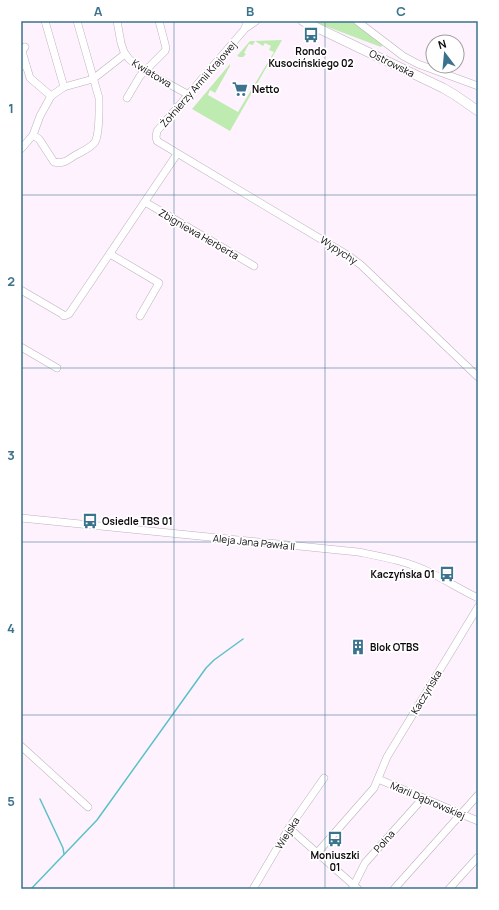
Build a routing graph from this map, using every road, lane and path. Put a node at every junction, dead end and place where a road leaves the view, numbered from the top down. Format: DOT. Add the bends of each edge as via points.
graph roads {
  1 [pos="45,21"];
  2 [pos="77,21"];
  3 [pos="117,21"];
  4 [pos="159,21"];
  5 [pos="248,21"];
  6 [pos="256,21"];
  7 [pos="303,21"];
  8 [pos="357,21"];
  9 [pos="244,30"];
  10 [pos="25,47"];
  11 [pos="125,54"];
  12 [pos="23,66"];
  13 [pos="145,70"];
  14 [pos="449,75"];
  15 [pos="93,79"];
  16 [pos="478,86"];
  17 [pos="64,87"];
  18 [pos="442,88"];
  19 [pos="189,95"];
  20 [pos="51,96"];
  21 [pos="127,98"];
  22 [pos="478,111"];
  23 [pos="33,135"];
  24 [pos="157,141"];
  25 [pos="21,149"];
  26 [pos="177,154"];
  27 [pos="145,202"];
  28 [pos="110,254"];
  29 [pos="254,266"];
  30 [pos="22,293"];
  31 [pos="140,316"];
  32 [pos="21,347"];
  33 [pos="57,368"];
  34 [pos="478,377"];
  35 [pos="21,518"];
  36 [pos="478,598"];
  37 [pos="478,607"];
  38 [pos="21,746"];
  39 [pos="324,778"];
  40 [pos="378,779"];
  41 [pos="478,795"];
  42 [pos="423,798"];
  43 [pos="88,807"];
  44 [pos="461,813"];
  45 [pos="478,820"];
  46 [pos="289,828"];
  47 [pos="317,853"];
  48 [pos="478,857"];
  49 [pos="355,888"];
  50 [pos="398,888"];
  51 [pos="253,889"];
  52 [pos="449,889"];
  1 -- 17 [label="street"];
  2 -- 15 [label="street"];
  3 -- 11 [label="street, Kwiatowa"];
  4 -- 13 [label="street" via="165,50"];
  5 -- 9 [label="street, Żołnierzy Armii Krajowej"];
  6 -- 9 [label="street, Żołnierzy Armii Krajowej"];
  7 -- 18 [label="main road, Ostrowska"];
  8 -- 14 [label="street" via="403,56"];
  9 -- 19 [label="street, Żołnierzy Armii Krajowej"];
  10 -- 12 [label="street" via="22,51"];
  11 -- 13 [label="street, Kwiatowa"];
  11 -- 15 [label="street"];
  12 -- 20 [label="street" via="30,78"];
  13 -- 19 [label="street, Kwiatowa"];
  13 -- 21 [label="street"];
  14 -- 16 [label="street"];
  14 -- 18 [label="street"];
  15 -- 17 [label="street"];
  15 -- 23 [label="street" via="98,92 100,110 93,144 60,163 54,162"];
  17 -- 20 [label="street"];
  18 -- 22 [label="main road, Ostrowska"];
  19 -- 24 [label="street, Żołnierzy Armii Krajowej" via="157,132"];
  20 -- 23 [label="street"];
  23 -- 25 [label="street"];
  24 -- 26 [label="street, Wypychy"];
  26 -- 27 [label="street"];
  26 -- 34 [label="street, Wypychy" via="349,256"];
  27 -- 28 [label="street"];
  27 -- 29 [label="street, Zbigniewa Herberta"];
  28 -- 30 [label="street" via="67,316"];
  28 -- 31 [label="street" via="159,283"];
  32 -- 33 [label="street"];
  35 -- 36 [label="street, Aleja Jana Pawła II" via="358,552 410,564"];
  37 -- 40 [label="street, Kaczyńska" via="387,757"];
  38 -- 43 [label="street"];
  39 -- 46 [label="street, Wiejska"];
  40 -- 42 [label="street, Marii Dąbrowskiej"];
  40 -- 47 [label="street, Kaczyńska" via="374,788"];
  41 -- 44 [label="street"];
  42 -- 44 [label="street, Marii Dąbrowskiej"];
  42 -- 49 [label="street, Polna" via="365,863"];
  44 -- 45 [label="street, Marii Dąbrowskiej"];
  44 -- 50 [label="street"];
  46 -- 47 [label="street"];
  46 -- 51 [label="street, Wiejska"];
  47 -- 49 [label="street"];
  48 -- 52 [label="street"];
}
